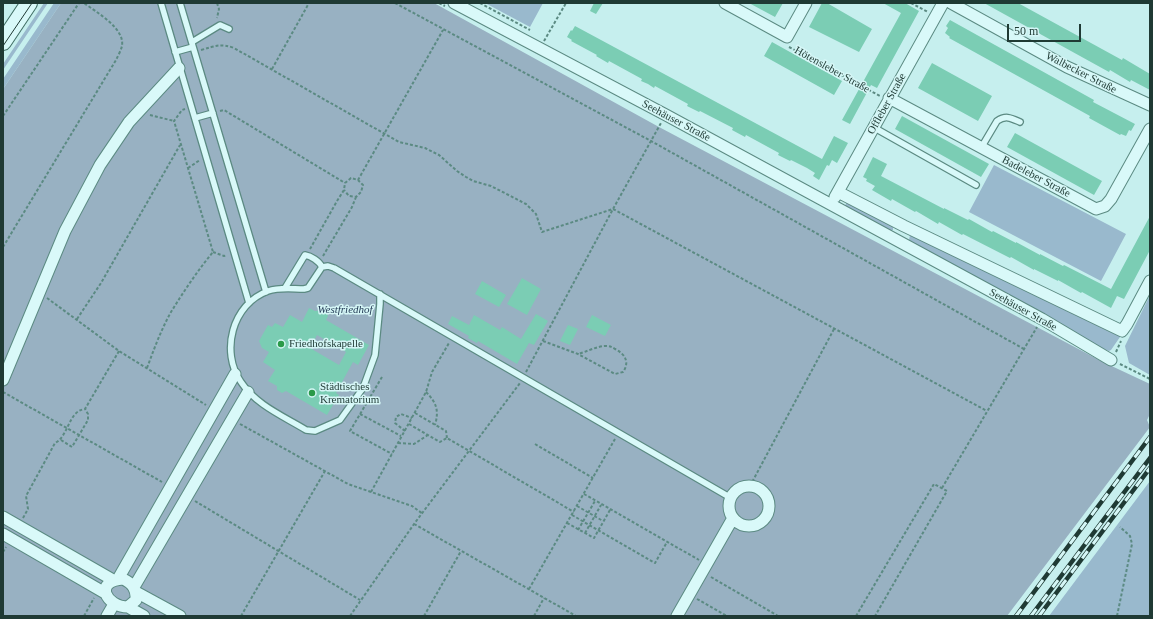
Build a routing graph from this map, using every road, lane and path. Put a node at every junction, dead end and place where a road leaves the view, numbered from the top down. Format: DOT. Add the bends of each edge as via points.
graph roads {
  1 [pos="28,3"];
  2 [pos="79,3"];
  3 [pos="84,3"];
  4 [pos="161,3"];
  5 [pos="180,3"];
  6 [pos="217,3"];
  7 [pos="308,3"];
  8 [pos="395,3"];
  9 [pos="454,3"];
  10 [pos="566,3"];
  11 [pos="724,3"];
  12 [pos="806,3"];
  13 [pos="911,3"];
  14 [pos="943,3"];
  15 [pos="951,3"];
  16 [pos="936,17"];
  17 [pos="220,25"];
  18 [pos="229,29"];
  19 [pos="443,30"];
  20 [pos="787,37"];
  21 [pos="546,39"];
  22 [pos="3,42"];
  23 [pos="193,47"];
  24 [pos="175,52"];
  25 [pos="804,55"];
  26 [pos="802,58"];
  27 [pos="820,64"];
  28 [pos="818,67"];
  29 [pos="179,68"];
  30 [pos="272,69"];
  31 [pos="838,73"];
  32 [pos="836,77"];
  33 [pos="889,99"];
  34 [pos="1150,105"];
  35 [pos="191,107"];
  36 [pos="138,112"];
  37 [pos="213,113"];
  38 [pos="3,116"];
  39 [pos="195,118"];
  40 [pos="174,121"];
  41 [pos="1020,122"];
  42 [pos="873,127"];
  43 [pos="1150,129"];
  44 [pos="656,133"];
  45 [pos="384,134"];
  46 [pos="651,141"];
  47 [pos="181,145"];
  48 [pos="981,148"];
  49 [pos="206,157"];
  50 [pos="188,168"];
  51 [pos="358,180"];
  52 [pos="346,183"];
  53 [pos="976,186"];
  54 [pos="344,190"];
  55 [pos="838,192"];
  56 [pos="356,197"];
  57 [pos="830,205"];
  58 [pos="613,209"];
  59 [pos="904,226"];
  60 [pos="896,240"];
  61 [pos="3,247"];
  62 [pos="214,252"];
  63 [pos="234,252"];
  64 [pos="306,255"];
  65 [pos="321,265"];
  66 [pos="1150,281"];
  67 [pos="285,288"];
  68 [pos="39,292"];
  69 [pos="266,292"];
  70 [pos="380,294"];
  71 [pos="249,303"];
  72 [pos="76,319"];
  73 [pos="1042,319"];
  74 [pos="834,329"];
  75 [pos="1122,331"];
  76 [pos="453,337"];
  77 [pos="543,341"];
  78 [pos="1024,349"];
  79 [pos="119,351"];
  80 [pos="578,354"];
  81 [pos="1111,360"];
  82 [pos="147,368"];
  83 [pos="235,374"];
  84 [pos="382,377"];
  85 [pos="523,378"];
  86 [pos="1150,379"];
  87 [pos="3,380"];
  88 [pos="3,392"];
  89 [pos="248,392"];
  90 [pos="426,392"];
  91 [pos="85,409"];
  92 [pos="215,410"];
  93 [pos="987,411"];
  94 [pos="415,413"];
  95 [pos="360,414"];
  96 [pos="412,418"];
  97 [pos="233,420"];
  98 [pos="409,424"];
  99 [pos="435,425"];
  100 [pos="67,428"];
  101 [pos="405,431"];
  102 [pos="618,433"];
  103 [pos="79,435"];
  104 [pos="428,435"];
  105 [pos="402,436"];
  106 [pos="447,438"];
  107 [pos="61,440"];
  108 [pos="398,443"];
  109 [pos="535,444"];
  110 [pos="469,450"];
  111 [pos="392,454"];
  112 [pos="325,471"];
  113 [pos="593,478"];
  114 [pos="750,486"];
  115 [pos="170,487"];
  116 [pos="942,488"];
  117 [pos="371,492"];
  118 [pos="584,494"];
  119 [pos="188,496"];
  120 [pos="731,498"];
  121 [pos="595,501"];
  122 [pos="602,504"];
  123 [pos="577,506"];
  124 [pos="28,509"];
  125 [pos="610,509"];
  126 [pos="574,512"];
  127 [pos="588,512"];
  128 [pos="423,514"];
  129 [pos="572,515"];
  130 [pos="595,516"];
  131 [pos="3,517"];
  132 [pos="733,518"];
  133 [pos="603,521"];
  134 [pos="583,522"];
  135 [pos="567,523"];
  136 [pos="414,524"];
  137 [pos="589,526"];
  138 [pos="1120,527"];
  139 [pos="578,530"];
  140 [pos="598,530"];
  141 [pos="585,533"];
  142 [pos="3,534"];
  143 [pos="667,542"];
  144 [pos="278,551"];
  145 [pos="461,551"];
  146 [pos="704,567"];
  147 [pos="116,579"];
  148 [pos="529,589"];
  149 [pos="135,590"];
  150 [pos="102,591"];
  151 [pos="689,594"];
  152 [pos="544,598"];
  153 [pos="360,600"];
  154 [pos="114,604"];
  155 [pos="128,607"];
  156 [pos="84,616"];
  157 [pos="107,616"];
  158 [pos="144,616"];
  159 [pos="180,616"];
  160 [pos="241,616"];
  161 [pos="350,616"];
  162 [pos="424,616"];
  163 [pos="534,616"];
  164 [pos="576,616"];
  165 [pos="677,616"];
  166 [pos="727,616"];
  167 [pos="778,616"];
  168 [pos="856,616"];
  169 [pos="875,616"];
  170 [pos="1117,616"];
  1 -- 22 [label="main road"];
  2 -- 38 [label="path"];
  3 -- 61 [label="path" via="119,31 122,45 116,60"];
  4 -- 24 [label="lane"];
  5 -- 23 [label="lane"];
  6 -- 17 [label="path" via="217,19"];
  7 -- 30 [label="path"];
  8 -- 19 [label="path"];
  9 -- 57 [label="street, Seehäuser Straße"];
  10 -- 21 [label="path"];
  11 -- 20 [label="street, Hötensleber Straße"];
  12 -- 20 [label="street, Hötensleber Straße"];
  13 -- 16 [label="path"];
  14 -- 16 [label="street, Offleber Straße"];
  15 -- 34 [label="street, Walbecker Straße" via="1068,67"];
  16 -- 33 [label="street, Offleber Straße"];
  17 -- 18 [label="lane"];
  17 -- 23 [label="lane"];
  19 -- 45 [label="path"];
  19 -- 46 [label="path"];
  20 -- 25 [label="path, Hötensleber Straße" via="784,44"];
  23 -- 24 [label="lane"];
  23 -- 30 [label="path" via="224,45"];
  23 -- 37 [label="lane"];
  24 -- 29 [label="lane"];
  25 -- 26 [label="path"];
  25 -- 27 [label="path, Hötensleber Straße"];
  27 -- 28 [label="path"];
  27 -- 31 [label="path, Hötensleber Straße"];
  29 -- 35 [label="lane"];
  29 -- 36 [label="street"];
  30 -- 45 [label="path"];
  31 -- 32 [label="path"];
  31 -- 33 [label="path, Hötensleber Straße"];
  33 -- 42 [label="street, Offleber Straße"];
  33 -- 48 [label="street, Badeleber Straße"];
  35 -- 39 [label="lane"];
  35 -- 40 [label="path" via="182,110"];
  36 -- 40 [label="path"];
  36 -- 68 [label="street" via="121,132 100,165 65,231"];
  37 -- 39 [label="lane"];
  37 -- 52 [label="path" via="224,110"];
  37 -- 69 [label="lane"];
  39 -- 49 [label="lane"];
  40 -- 47 [label="path"];
  41 -- 48 [label="lane" via="1010,117 1001,118"];
  42 -- 53 [label="lane"];
  42 -- 55 [label="street, Offleber Straße"];
  43 -- 48 [label="street, Badeleber Straße" via="1111,199 1099,209 1092,208"];
  44 -- 46 [label="path"];
  45 -- 51 [label="path"];
  45 -- 58 [label="path" via="399,142 425,148 439,155 473,181 491,186 526,204 536,214 542,232"];
  46 -- 58 [label="path"];
  46 -- 78 [label="path"];
  47 -- 50 [label="path"];
  47 -- 72 [label="path" via="101,283"];
  49 -- 50 [label="path"];
  49 -- 63 [label="lane"];
  50 -- 62 [label="path"];
  51 -- 52 [label="path" via="351,178"];
  51 -- 56 [label="path" via="363,185"];
  52 -- 54 [label="path"];
  54 -- 56 [label="path" via="349,196"];
  54 -- 64 [label="path"];
  55 -- 57 [label="street, Offleber Straße"];
  55 -- 59 [label="street, Seehäuser Straße"];
  56 -- 65 [label="path"];
  57 -- 60 [label="street, Seehäuser Straße"];
  58 -- 74 [label="path"];
  58 -- 77 [label="path"];
  59 -- 60 [label="street"];
  59 -- 75 [label="street, Seehäuser Straße"];
  60 -- 73 [label="street, Seehäuser Straße"];
  62 -- 63 [label="path" via="224,256"];
  62 -- 82 [label="path" via="171,313"];
  63 -- 71 [label="lane"];
  64 -- 65 [label="lane"];
  64 -- 67 [label="lane"];
  65 -- 67 [label="lane" via="308,288"];
  65 -- 70 [label="lane" via="332,267"];
  66 -- 75 [label="street"];
  67 -- 69 [label="lane"];
  68 -- 72 [label="path"];
  68 -- 87 [label="street"];
  69 -- 71 [label="lane"];
  70 -- 76 [label="lane"];
  70 -- 89 [label="lane" via="374,358 362,390 340,420 316,431 308,431 260,403"];
  71 -- 83 [label="lane" via="238,318 232,335 230,355"];
  72 -- 79 [label="path"];
  73 -- 78 [label="path"];
  73 -- 81 [label="street, Seehäuser Straße"];
  74 -- 93 [label="path"];
  74 -- 114 [label="path"];
  75 -- 81 [label="path" via="1123,338"];
  76 -- 85 [label="lane"];
  76 -- 90 [label="path" via="432,372"];
  77 -- 80 [label="path"];
  77 -- 85 [label="path"];
  78 -- 93 [label="path"];
  79 -- 82 [label="path"];
  79 -- 91 [label="path"];
  80 -- 80 [label="path" via="615,374 622,372 627,364 622,353 608,346"];
  81 -- 86 [label="path"];
  82 -- 92 [label="path"];
  83 -- 89 [label="lane"];
  83 -- 92 [label="street"];
  84 -- 95 [label="path"];
  85 -- 102 [label="lane"];
  85 -- 110 [label="path"];
  88 -- 100 [label="path"];
  89 -- 97 [label="street"];
  90 -- 94 [label="path"];
  90 -- 99 [label="path" via="436,405 438,414"];
  91 -- 100 [label="path" via="75,414"];
  91 -- 103 [label="path" via="88,420"];
  92 -- 115 [label="street"];
  93 -- 116 [label="path"];
  94 -- 96 [label="path"];
  94 -- 99 [label="path"];
  95 -- 105 [label="path"];
  95 -- 111 [label="path" via="350,431"];
  96 -- 98 [label="path"];
  96 -- 101 [label="path" via="401,414 396,417 395,423"];
  97 -- 112 [label="path"];
  97 -- 119 [label="street"];
  98 -- 101 [label="path"];
  98 -- 104 [label="path"];
  99 -- 106 [label="path" via="446,431"];
  100 -- 103 [label="path"];
  100 -- 107 [label="path"];
  101 -- 105 [label="path"];
  102 -- 113 [label="path"];
  102 -- 120 [label="lane"];
  103 -- 107 [label="path" via="72,447"];
  103 -- 115 [label="path"];
  104 -- 106 [label="path" via="440,442"];
  104 -- 108 [label="path" via="414,444"];
  105 -- 108 [label="path"];
  106 -- 110 [label="path"];
  107 -- 124 [label="path" via="56,443 26,496"];
  108 -- 111 [label="path"];
  109 -- 113 [label="path"];
  110 -- 126 [label="path"];
  110 -- 128 [label="path"];
  111 -- 117 [label="path"];
  112 -- 117 [label="path" via="348,484"];
  112 -- 144 [label="path"];
  113 -- 118 [label="path"];
  114 -- 120 [label="street" via="737,490"];
  114 -- 132 [label="street" via="760,489 765,494 769,503 766,516 762,521 749,526"];
  115 -- 147 [label="street"];
  116 -- 168 [label="path" via="934,484"];
  116 -- 169 [label="path" via="947,491"];
  117 -- 128 [label="path" via="412,506"];
  118 -- 121 [label="path"];
  118 -- 123 [label="path"];
  119 -- 144 [label="path"];
  119 -- 149 [label="street"];
  120 -- 132 [label="street" via="729,504"];
  121 -- 122 [label="path"];
  121 -- 127 [label="path"];
  122 -- 125 [label="path"];
  122 -- 130 [label="path"];
  123 -- 126 [label="path"];
  123 -- 127 [label="path"];
  125 -- 133 [label="path"];
  125 -- 143 [label="path"];
  126 -- 129 [label="path"];
  127 -- 130 [label="path"];
  127 -- 134 [label="path"];
  128 -- 136 [label="path"];
  129 -- 134 [label="path"];
  129 -- 135 [label="path"];
  130 -- 133 [label="path"];
  130 -- 137 [label="path"];
  131 -- 147 [label="street"];
  132 -- 146 [label="street"];
  133 -- 140 [label="path"];
  134 -- 137 [label="path"];
  134 -- 139 [label="path"];
  135 -- 139 [label="path"];
  135 -- 148 [label="path"];
  136 -- 145 [label="path"];
  136 -- 153 [label="path"];
  137 -- 140 [label="path"];
  137 -- 141 [label="path"];
  138 -- 170 [label="path" via="1130,536 1132,544"];
  139 -- 141 [label="path"];
  140 -- 141 [label="path" via="594,538"];
  140 -- 143 [label="path" via="655,563"];
  142 -- 150 [label="street"];
  143 -- 146 [label="path"];
  144 -- 153 [label="path"];
  144 -- 160 [label="path"];
  145 -- 148 [label="path"];
  145 -- 162 [label="path"];
  146 -- 151 [label="street"];
  146 -- 167 [label="path"];
  147 -- 149 [label="street" via="127,581"];
  147 -- 150 [label="street" via="109,582"];
  148 -- 152 [label="path"];
  149 -- 155 [label="street" via="136,600"];
  149 -- 159 [label="street"];
  150 -- 154 [label="street"];
  150 -- 156 [label="path"];
  151 -- 165 [label="street"];
  151 -- 166 [label="path"];
  152 -- 163 [label="path"];
  152 -- 164 [label="path"];
  153 -- 161 [label="path"];
  154 -- 155 [label="street"];
  154 -- 157 [label="street"];
  155 -- 158 [label="street"];
}
